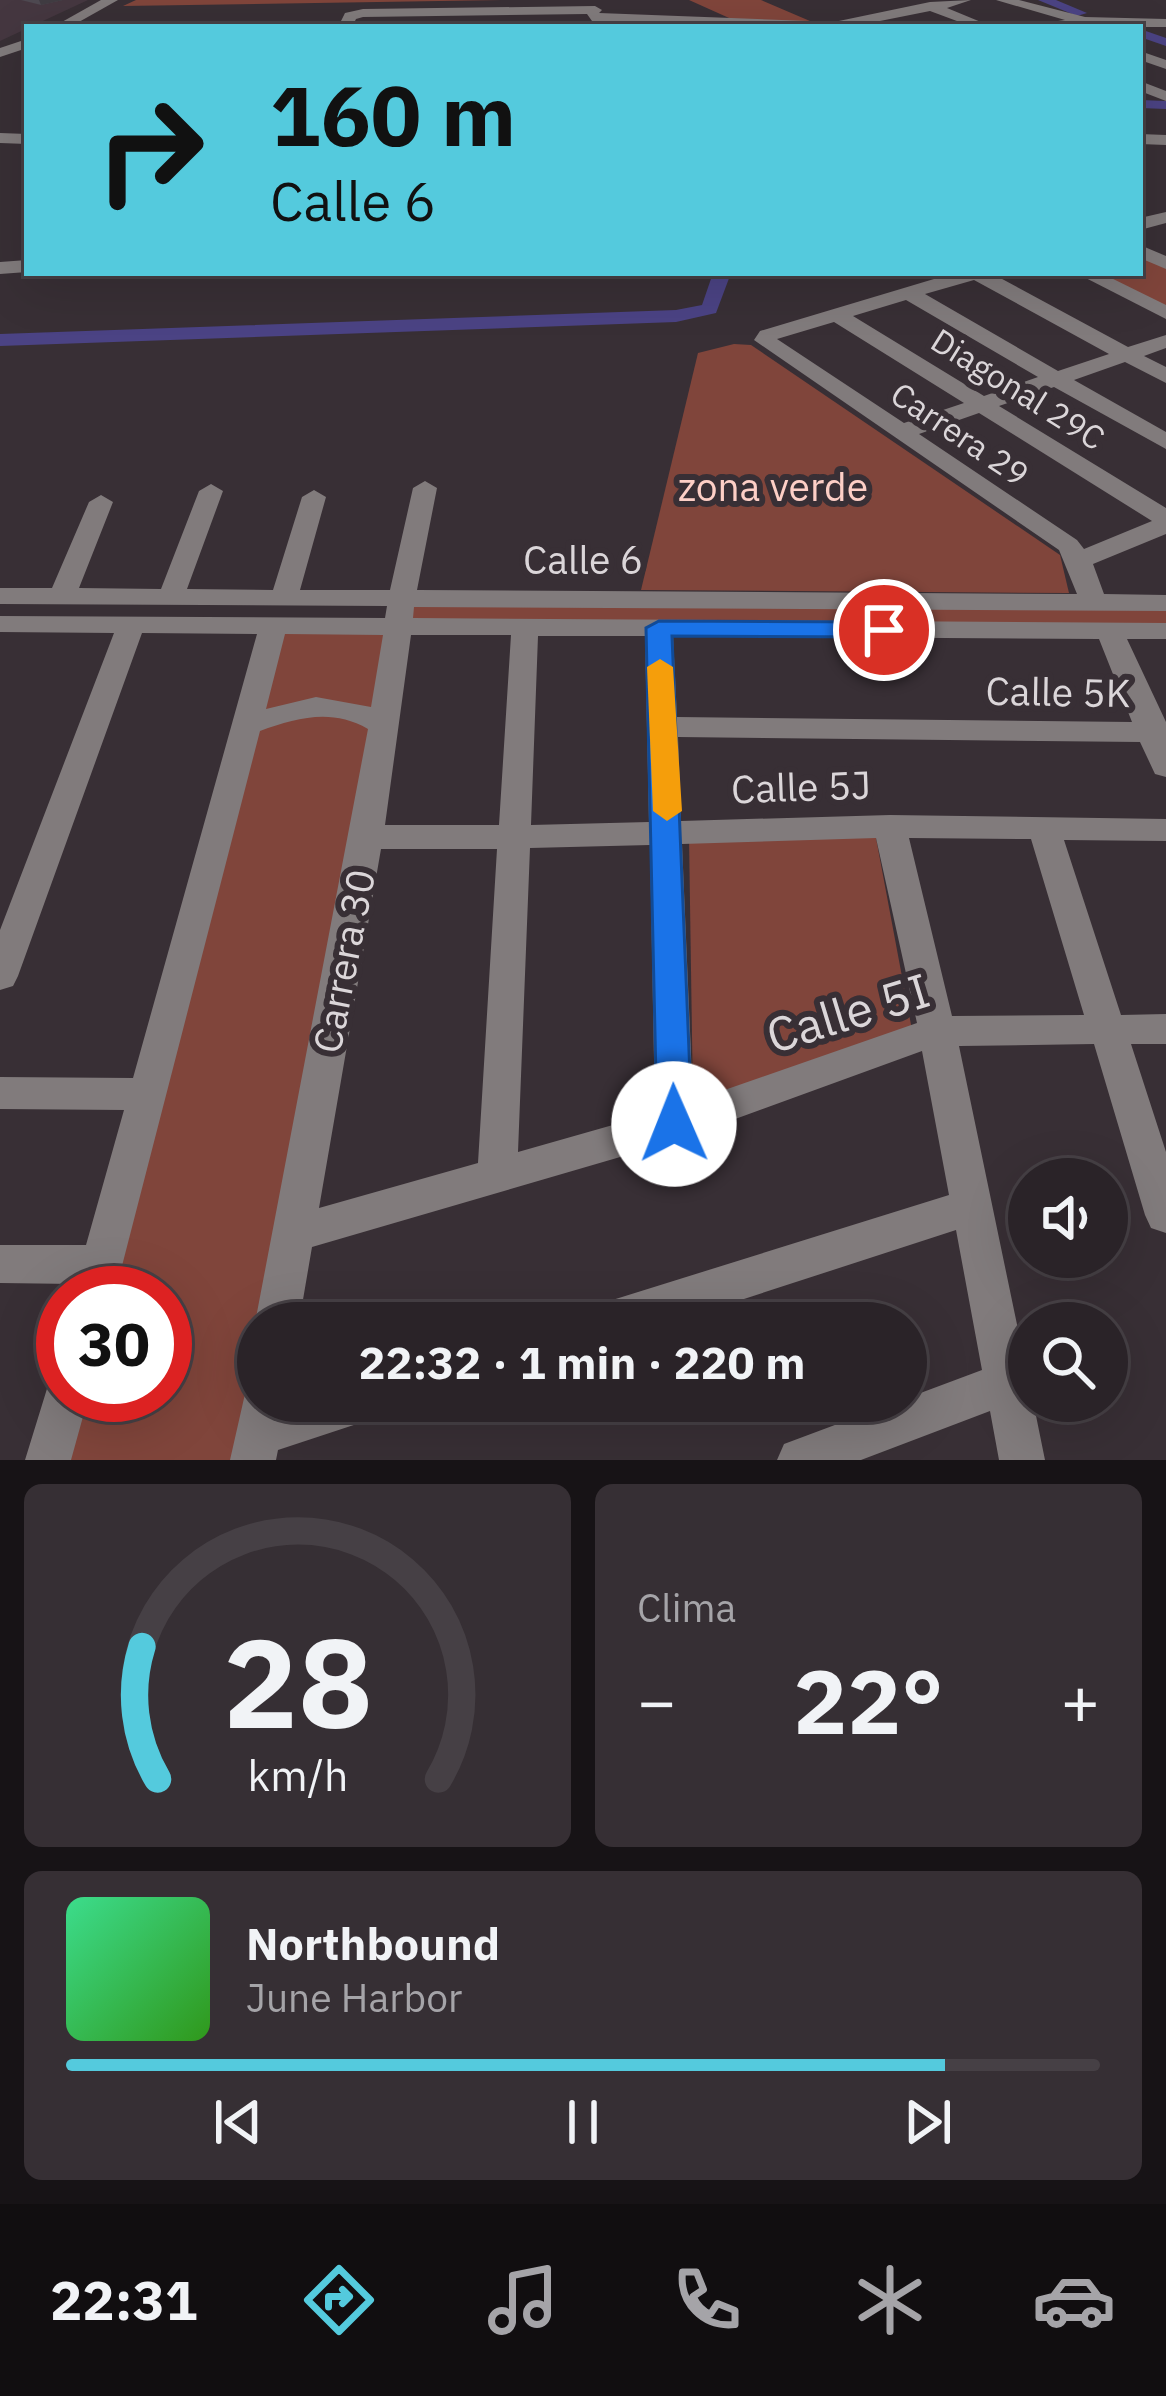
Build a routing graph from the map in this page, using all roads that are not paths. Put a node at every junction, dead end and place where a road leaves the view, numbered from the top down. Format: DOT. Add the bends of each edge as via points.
graph roads {
  1 [pos="111,0"];
  2 [pos="611,0"];
  3 [pos="689,0"];
  4 [pos="915,0"];
  5 [pos="964,0"];
  6 [pos="985,0"];
  7 [pos="1003,0"];
  8 [pos="1082,0"];
  9 [pos="1147,0"];
  10 [pos="932,6"];
  11 [pos="858,8"];
  12 [pos="781,9"];
  13 [pos="594,13"];
  14 [pos="879,17"];
  15 [pos="1096,21"];
  16 [pos="653,23"];
  17 [pos="1161,23"];
  18 [pos="66,24"];
  19 [pos="346,24"];
  20 [pos="734,24"];
  21 [pos="818,24"];
  22 [pos="835,24"];
  23 [pos="896,24"];
  24 [pos="978,24"];
  25 [pos="1052,24"];
  26 [pos="1073,24"];
  27 [pos="966,276"];
  28 [pos="982,276"];
  29 [pos="1092,276"];
  30 [pos="908,293"];
  31 [pos="1166,313"];
  32 [pos="836,314"];
  33 [pos="1166,341"];
  34 [pos="1127,355"];
  35 [pos="1166,376"];
  36 [pos="1057,379"];
  37 [pos="981,404"];
  38 [pos="898,433"];
  39 [pos="1166,442"];
  40 [pos="425,488"];
  41 [pos="212,491"];
  42 [pos="314,497"];
  43 [pos="101,502"];
  44 [pos="1166,522"];
  45 [pos="1079,560"];
  46 [pos="0,596"];
  47 [pos="62,596"];
  48 [pos="171,597"];
  49 [pos="1094,603"];
  50 [pos="1166,604"];
  51 [pos="278,611"];
  52 [pos="400,612"];
  53 [pos="0,624"];
  54 [pos="131,625"];
  55 [pos="525,627"];
  56 [pos="659,628"];
  57 [pos="1110,631"];
  58 [pos="1166,631"];
  59 [pos="247,724"];
  60 [pos="383,725"];
  61 [pos="662,727"];
  62 [pos="1158,732"];
  63 [pos="1166,767"];
  64 [pos="890,826"];
  65 [pos="1044,829"];
  66 [pos="1166,830"];
  67 [pos="669,833"];
  68 [pos="367,837"];
  69 [pos="516,837"];
  70 [pos="0,976"];
  71 [pos="1107,1029"];
  72 [pos="1166,1029"];
  73 [pos="937,1031"];
  74 [pos="0,1093"];
  75 [pos="147,1094"];
  76 [pos="674,1124"];
  77 [pos="497,1175"];
  78 [pos="970,1207"];
  79 [pos="1166,1214"];
  80 [pos="292,1234"];
  81 [pos="0,1264"];
  82 [pos="101,1266"];
  83 [pos="36,1270"];
  84 [pos="281,1302"];
  85 [pos="672,1302"];
  86 [pos="1006,1383"];
  87 [pos="59,1422"];
  88 [pos="292,1422"];
  89 [pos="258,1432"];
  90 [pos="48,1460"];
  91 [pos="800,1460"];
  92 [pos="1022,1460"];
  1 -- 18 [label="street"];
  2 -- 16 [label="street"];
  3 -- 20 [label="street"];
  4 -- 10 [label="street"];
  5 -- 10 [label="street"];
  6 -- 25 [label="street"];
  7 -- 15 [label="street"];
  8 -- 15 [label="street"];
  9 -- 17 [label="street"];
  10 -- 14 [label="street"];
  10 -- 24 [label="street"];
  11 -- 14 [label="street"];
  12 -- 21 [label="street"];
  13 -- 16 [label="street"];
  13 -- 19 [label="street" via="363,13"];
  14 -- 22 [label="street"];
  14 -- 23 [label="street"];
  15 -- 17 [label="street"];
  15 -- 26 [label="street"];
  16 -- 20 [label="street"];
  27 -- 30 [label="street"];
  28 -- 34 [label="street"];
  29 -- 31 [label="street"];
  30 -- 32 [label="street"];
  30 -- 36 [label="street"];
  32 -- 37 [label="street, Diagonal 29C"];
  32 -- 38 [label="street, Carrera 29" via="765,340"];
  33 -- 34 [label="street"];
  34 -- 35 [label="street"];
  34 -- 36 [label="street"];
  36 -- 37 [label="street"];
  36 -- 39 [label="street"];
  37 -- 38 [label="street"];
  37 -- 44 [label="street, Diagonal 29C"];
  38 -- 45 [label="street, Carrera 29"];
  40 -- 52 [label="street, Carrera 30"];
  41 -- 48 [label="street"];
  42 -- 51 [label="street"];
  43 -- 47 [label="street"];
  44 -- 45 [label="street"];
  45 -- 49 [label="street"];
  46 -- 47 [label="street, Calle 6"];
  47 -- 48 [label="street, Calle 6"];
  48 -- 51 [label="street, Calle 6"];
  49 -- 50 [label="street, Calle 6"];
  49 -- 52 [label="street, Calle 6"];
  51 -- 52 [label="street, Calle 6"];
  51 -- 54 [label="street, Calle 6"];
  51 -- 59 [label="street"];
  52 -- 55 [label="street, Calle 6"];
  52 -- 60 [label="street, Carrera 30"];
  53 -- 54 [label="street, Calle 6"];
  54 -- 70 [label="street"];
  55 -- 56 [label="street, Calle 6"];
  55 -- 69 [label="street"];
  56 -- 57 [label="street, Calle 6"];
  56 -- 61 [label="street"];
  57 -- 58 [label="street, Calle 6"];
  57 -- 62 [label="street"];
  59 -- 60 [label="street" via="333,704"];
  59 -- 75 [label="street"];
  60 -- 68 [label="street, Carrera 30"];
  61 -- 62 [label="street, Calle 5K"];
  61 -- 67 [label="street"];
  62 -- 63 [label="street"];
  64 -- 65 [label="street, Calle 5J"];
  64 -- 67 [label="street, Calle 5J"];
  64 -- 73 [label="street"];
  65 -- 66 [label="street, Calle 5J"];
  65 -- 71 [label="street"];
  67 -- 69 [label="street, Calle 5J"];
  67 -- 76 [label="street"];
  68 -- 69 [label="street, Calle 5J"];
  68 -- 80 [label="street, Carrera 30"];
  69 -- 77 [label="street"];
  71 -- 72 [label="street, Calle 5I"];
  71 -- 73 [label="street, Calle 5I"];
  71 -- 79 [label="street"];
  73 -- 76 [label="street, Calle 5I"];
  73 -- 78 [label="street"];
  74 -- 75 [label="street"];
  75 -- 82 [label="street"];
  76 -- 77 [label="street, Calle 5I"];
  77 -- 80 [label="street, Calle 5I"];
  78 -- 85 [label="street"];
  78 -- 86 [label="street"];
  80 -- 84 [label="street, Carrera 30"];
  81 -- 83 [label="street"];
  86 -- 91 [label="street"];
  86 -- 92 [label="street"];
  87 -- 90 [label="street"];
  88 -- 89 [label="street"];
}
